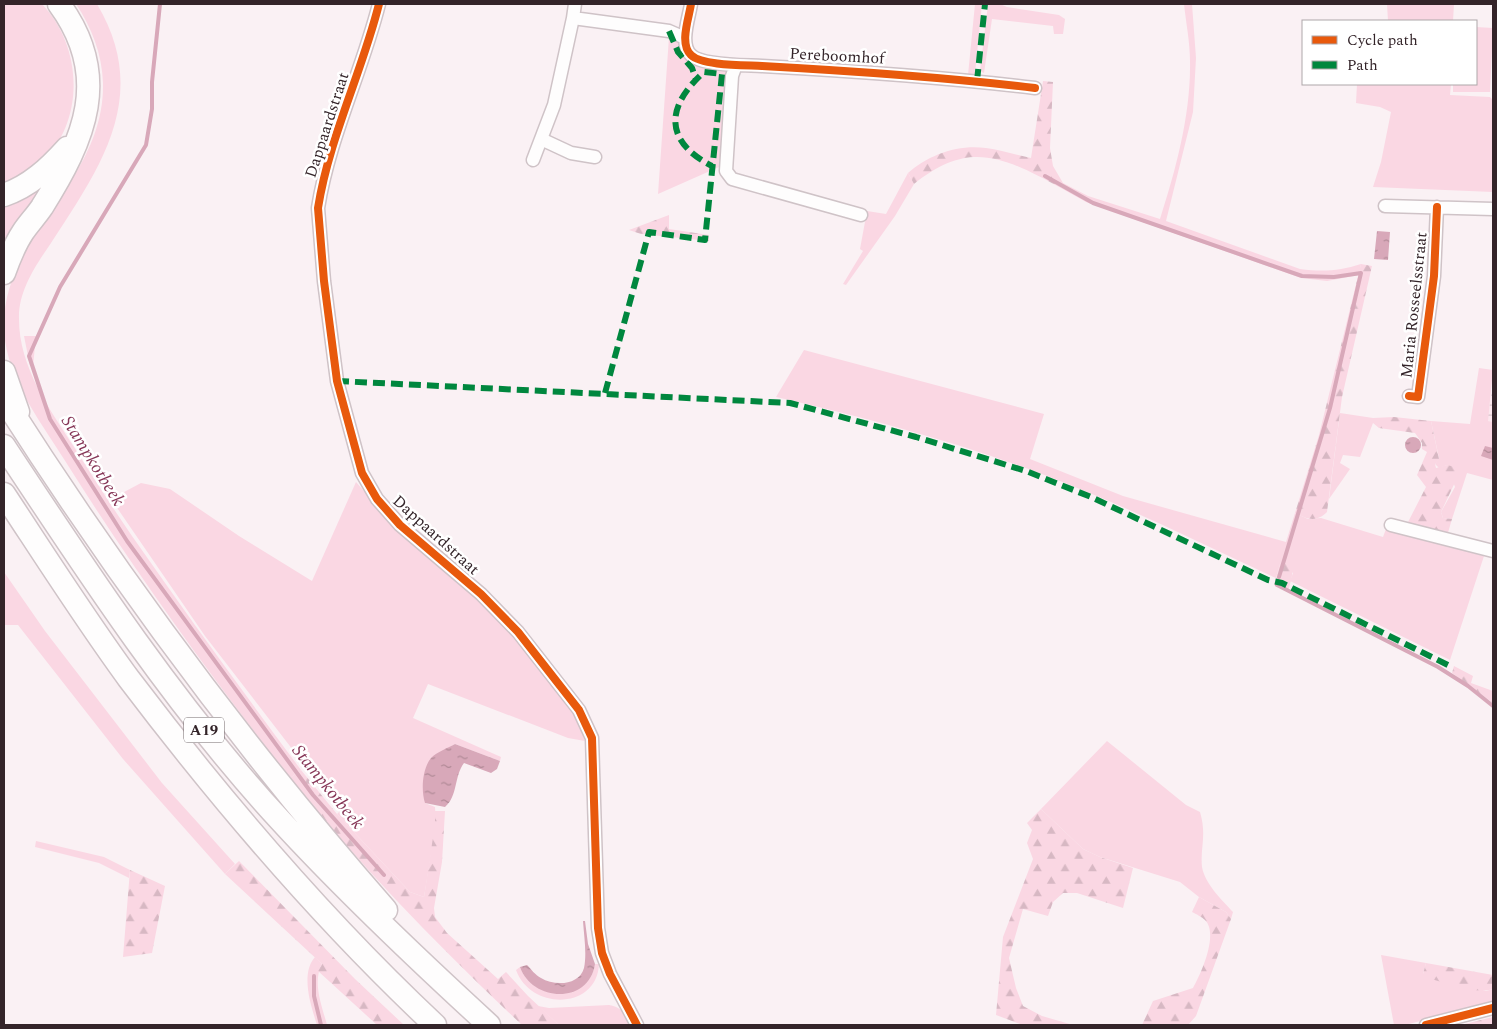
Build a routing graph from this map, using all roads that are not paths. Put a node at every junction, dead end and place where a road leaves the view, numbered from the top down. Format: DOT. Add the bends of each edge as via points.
graph roads {
  1 [pos="59,4"];
  2 [pos="379,4"];
  3 [pos="575,4"];
  4 [pos="691,4"];
  5 [pos="573,18"];
  6 [pos="686,38"];
  7 [pos="736,65"];
  8 [pos="1035,88"];
  9 [pos="81,132"];
  10 [pos="542,139"];
  11 [pos="596,157"];
  12 [pos="533,160"];
  13 [pos="4,195"];
  14 [pos="1385,206"];
  15 [pos="1438,207"];
  16 [pos="1493,210"];
  17 [pos="860,215"];
  18 [pos="4,273"];
  19 [pos="4,372"];
  20 [pos="1408,396"];
  21 [pos="4,399"];
  22 [pos="26,434"];
  23 [pos="4,446"];
  24 [pos="4,494"];
  25 [pos="1391,525"];
  26 [pos="1493,551"];
  27 [pos="442,982"];
  28 [pos="1493,1008"];
  29 [pos="435,1025"];
  30 [pos="489,1025"];
  31 [pos="637,1025"];
  32 [pos="1426,1025"];
  1 -- 9 [label="highway" via="82,42 88,70 89,94"];
  2 -- 31 [label="street, Dappaardstraat" via="322,183 318,208 334,358 348,425 362,473 377,499 400,525 504,617 552,674 582,717 592,738 596,884 602,952"];
  3 -- 5 [label="street"];
  4 -- 6 [label="street"];
  5 -- 6 [label="street" via="669,31"];
  5 -- 10 [label="street" via="554,105"];
  6 -- 7 [label="street, Pereboomhof" via="687,50 698,60"];
  7 -- 8 [label="street, Pereboomhof" via="885,73"];
  7 -- 17 [label="street" via="732,76 726,171 732,179"];
  9 -- 13 [label="highway" via="49,168 20,189"];
  9 -- 18 [label="highway" via="63,172 23,232"];
  10 -- 11 [label="street" via="572,154"];
  10 -- 12 [label="street"];
  14 -- 15 [label="street"];
  15 -- 16 [label="street"];
  15 -- 20 [label="street, Maria Rosseelsstraat" via="1434,276 1418,397"];
  19 -- 22 [label="highway"];
  21 -- 22 [label="highway"];
  22 -- 27 [label="highway" via="185,661"];
  23 -- 27 [label="highway, A19" via="76,555 178,698 226,757 298,839 404,948"];
  24 -- 29 [label="highway, A19" via="128,677 207,778 261,842"];
  25 -- 26 [label="street"];
  27 -- 30 [label="highway, A19"];
  28 -- 32 [label="street"];
}
